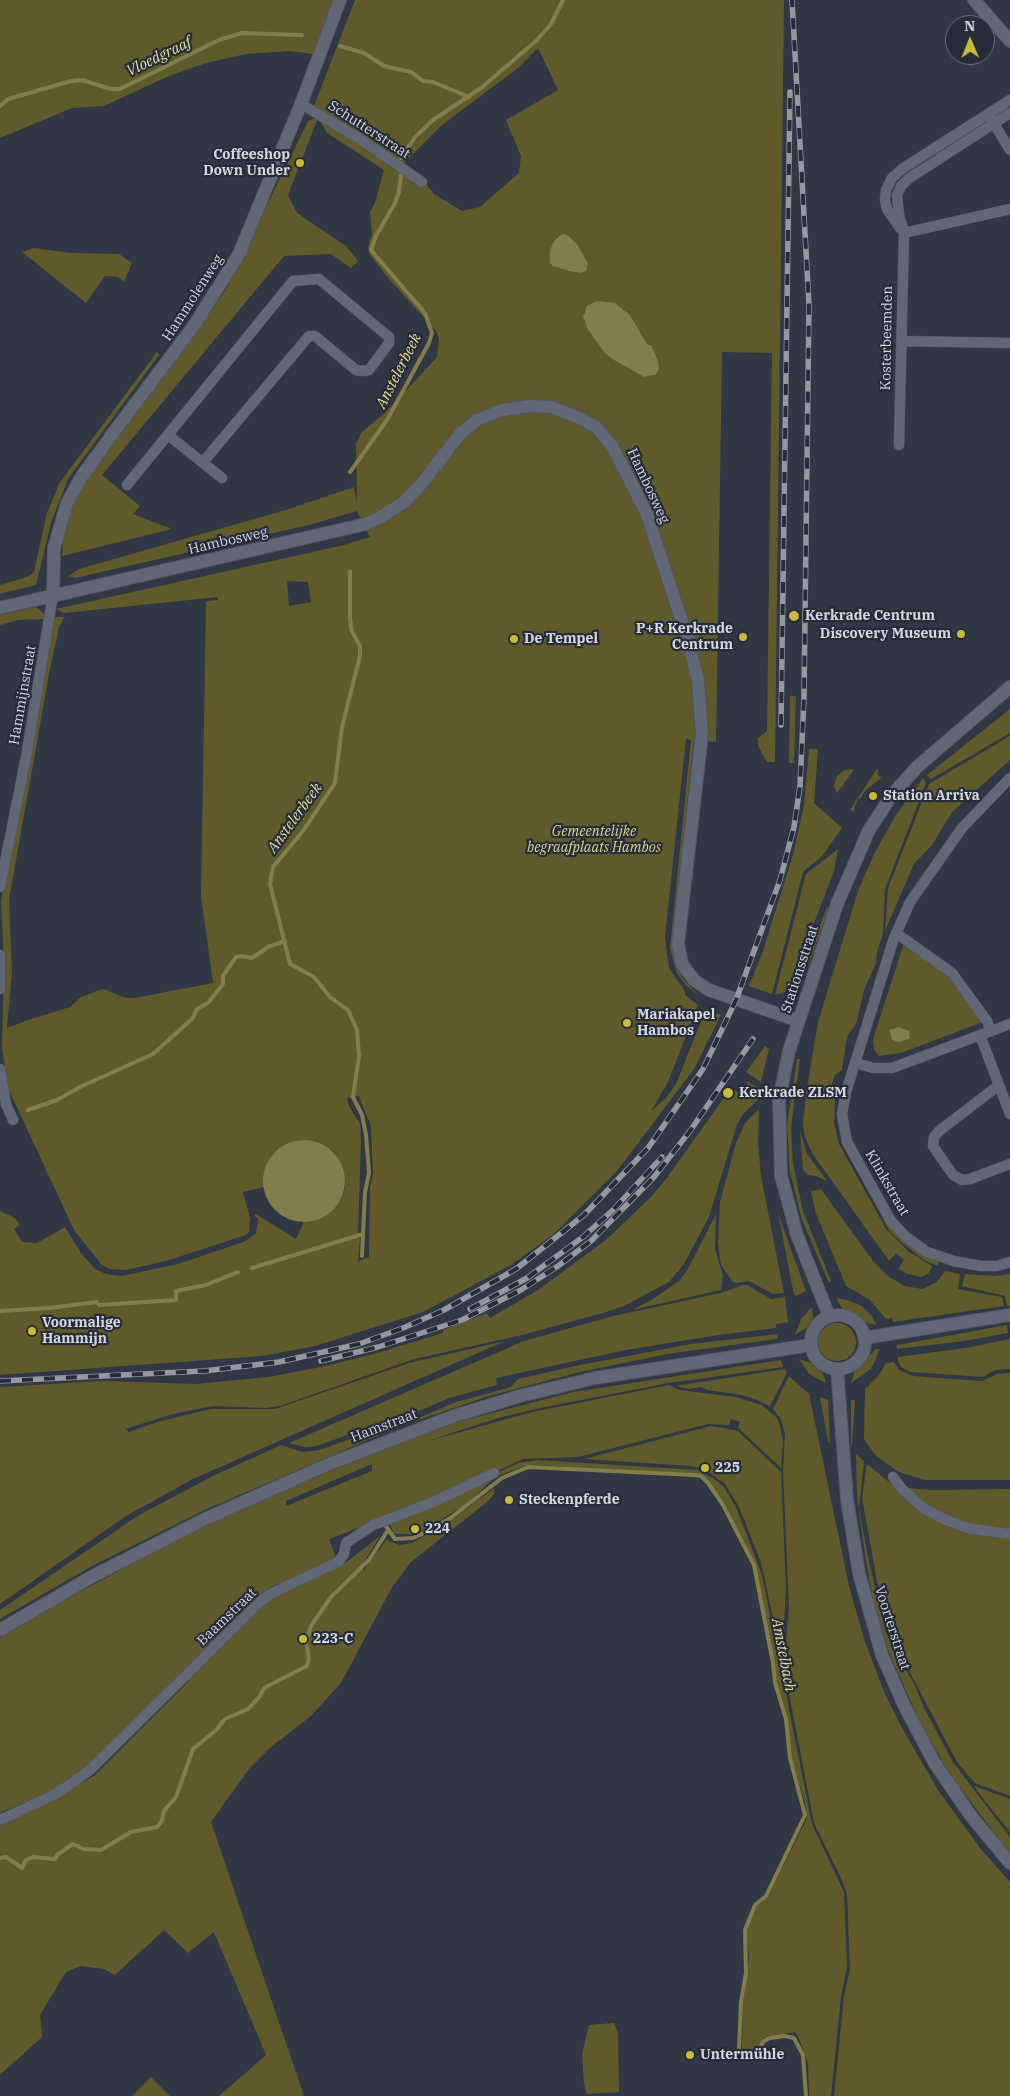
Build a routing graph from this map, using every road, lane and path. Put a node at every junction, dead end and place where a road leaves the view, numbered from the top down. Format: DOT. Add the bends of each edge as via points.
graph roads {
  1 [pos="340,0"];
  2 [pos="974,0"];
  3 [pos="1010,41"];
  4 [pos="1010,100"];
  5 [pos="301,104"];
  6 [pos="1010,113"];
  7 [pos="991,119"];
  8 [pos="1010,150"];
  9 [pos="422,182"];
  10 [pos="1010,209"];
  11 [pos="904,233"];
  12 [pos="901,341"];
  13 [pos="1010,343"];
  14 [pos="168,435"];
  15 [pos="899,445"];
  16 [pos="203,462"];
  17 [pos="222,478"];
  18 [pos="127,485"];
  19 [pos="53,595"];
  20 [pos="0,608"];
  21 [pos="1010,687"];
  22 [pos="1010,778"];
  23 [pos="0,887"];
  24 [pos="896,933"];
  25 [pos="0,955"];
  26 [pos="0,989"];
  27 [pos="799,1021"];
  28 [pos="1010,1024"];
  29 [pos="991,1031"];
  30 [pos="980,1035"];
  31 [pos="856,1063"];
  32 [pos="0,1069"];
  33 [pos="998,1085"];
  34 [pos="1010,1114"];
  35 [pos="14,1120"];
  36 [pos="1010,1164"];
  37 [pos="1010,1262"];
  38 [pos="1010,1315"];
  39 [pos="829,1316"];
  40 [pos="864,1338"];
  41 [pos="811,1345"];
  42 [pos="837,1369"];
  43 [pos="494,1473"];
  44 [pos="893,1477"];
  45 [pos="1010,1534"];
  46 [pos="0,1630"];
  47 [pos="0,1820"];
  48 [pos="1010,1863"];
  1 -- 5 [label="street, Hammolenweg"];
  2 -- 3 [label="street"];
  4 -- 7 [label="street, Kosterbeemden"];
  5 -- 9 [label="street, Schutterstraat" via="353,134"];
  5 -- 19 [label="street, Hammolenweg" via="239,254 193,327 82,476 67,503 54,548"];
  6 -- 7 [label="street, Kosterbeemden"];
  7 -- 8 [label="street"];
  7 -- 11 [label="street, Kosterbeemden" via="901,186 897,204"];
  10 -- 11 [label="street"];
  11 -- 12 [label="street, Kosterbeemden"];
  12 -- 13 [label="street"];
  12 -- 15 [label="street, Kosterbeemden"];
  14 -- 16 [label="street"];
  14 -- 16 [label="street" via="293,281 318,279 389,337 389,343 369,370 363,372 356,370 315,336 309,336"];
  14 -- 18 [label="street"];
  16 -- 17 [label="street"];
  19 -- 20 [label="street, Hambosweg"];
  19 -- 23 [label="street, Hammijnstraat"];
  19 -- 27 [label="street, Hambosweg" via="366,524 405,501 460,434 477,420 502,410 551,407 596,427 612,446 646,512 698,681 702,734 678,944 682,964 694,980 709,990"];
  21 -- 27 [label="street, Stationsstraat" via="917,767 883,807 843,888"];
  22 -- 24 [label="street, Klinkstraat" via="973,815 942,854 910,902"];
  24 -- 29 [label="street" via="952,974"];
  24 -- 31 [label="street, Klinkstraat"];
  25 -- 26 [label="street"];
  27 -- 39 [label="street, Stationsstraat" via="779,1100 780,1171 792,1220"];
  28 -- 29 [label="street"];
  29 -- 30 [label="street"];
  30 -- 31 [label="street" via="892,1068"];
  30 -- 33 [label="street"];
  31 -- 37 [label="street, Klinkstraat" via="842,1114 844,1132 895,1225 917,1246 943,1258 981,1266"];
  32 -- 35 [label="street" via="6,1104"];
  33 -- 34 [label="street"];
  33 -- 36 [label="street" via="939,1131 933,1146 953,1175 962,1180"];
  38 -- 40 [label="street"];
  39 -- 40 [label="street" via="842,1315 855,1321"];
  39 -- 41 [label="street" via="813,1331"];
  40 -- 42 [label="street" via="858,1360"];
  41 -- 42 [label="street" via="820,1362"];
  41 -- 46 [label="street, Hamstraat" via="595,1378 446,1418 329,1464 206,1519 100,1572"];
  42 -- 48 [label="street, Voorterstraat" via="847,1500 859,1573 880,1648 904,1706 934,1762 970,1816"];
  43 -- 47 [label="street, Baamstraat" via="373,1526 346,1543 338,1562 272,1593 90,1770 56,1794"];
  44 -- 45 [label="street" via="923,1508 946,1520 967,1528"];
}
